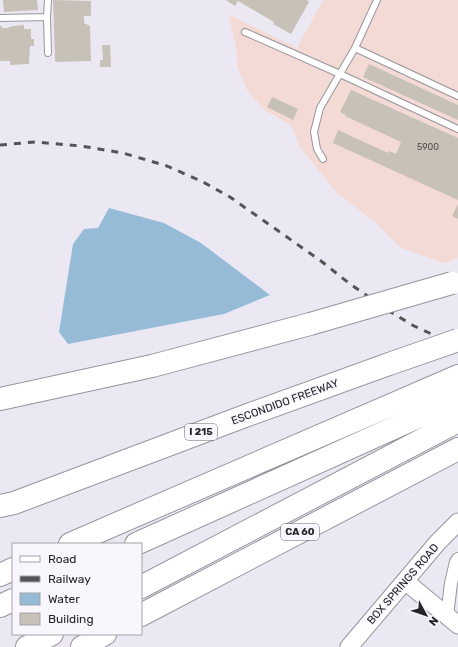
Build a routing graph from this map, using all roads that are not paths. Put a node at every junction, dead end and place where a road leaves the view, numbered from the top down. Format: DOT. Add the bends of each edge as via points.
graph roads {
  1 [pos="48,0"];
  2 [pos="377,0"];
  3 [pos="0,18"];
  4 [pos="47,18"];
  5 [pos="245,32"];
  6 [pos="355,48"];
  7 [pos="48,53"];
  8 [pos="340,74"];
  9 [pos="458,96"];
  10 [pos="458,129"];
  11 [pos="323,160"];
  12 [pos="455,282"];
  13 [pos="458,340"];
  14 [pos="449,380"];
  15 [pos="0,399"];
  16 [pos="458,399"];
  17 [pos="458,421"];
  18 [pos="458,449"];
  19 [pos="5,506"];
  20 [pos="458,522"];
  21 [pos="72,543"];
  22 [pos="138,543"];
  23 [pos="458,559"];
  24 [pos="12,569"];
  25 [pos="0,575"];
  26 [pos="405,581"];
  27 [pos="142,586"];
  28 [pos="12,600"];
  29 [pos="0,606"];
  30 [pos="142,614"];
  31 [pos="452,620"];
  32 [pos="50,635"];
  33 [pos="103,635"];
  34 [pos="27,647"];
  35 [pos="82,647"];
  36 [pos="349,647"];
  1 -- 4 [label="lane"];
  2 -- 6 [label="lane"];
  3 -- 4 [label="lane"];
  4 -- 7 [label="lane"];
  5 -- 8 [label="lane"];
  6 -- 8 [label="lane"];
  6 -- 9 [label="lane"];
  8 -- 10 [label="lane"];
  8 -- 11 [label="lane" via="320,108 314,132 317,149"];
  12 -- 15 [label="highway, bridge" via="152,366"];
  13 -- 19 [label="highway, ESCONDIDO FREEWAY / I 215, bridge" via="244,416"];
  14 -- 21 [label="highway"];
  16 -- 22 [label="highway"];
  17 -- 27 [label="highway"];
  18 -- 30 [label="highway, CA 60"];
  20 -- 26 [label="main road, BOX SPRINGS ROAD"];
  23 -- 31 [label="street" via="451,583"];
  24 -- 25 [label="highway"];
  26 -- 31 [label="main road"];
  26 -- 36 [label="main road, BOX SPRINGS ROAD"];
  28 -- 29 [label="highway"];
  32 -- 34 [label="highway"];
  33 -- 35 [label="highway"];
}
